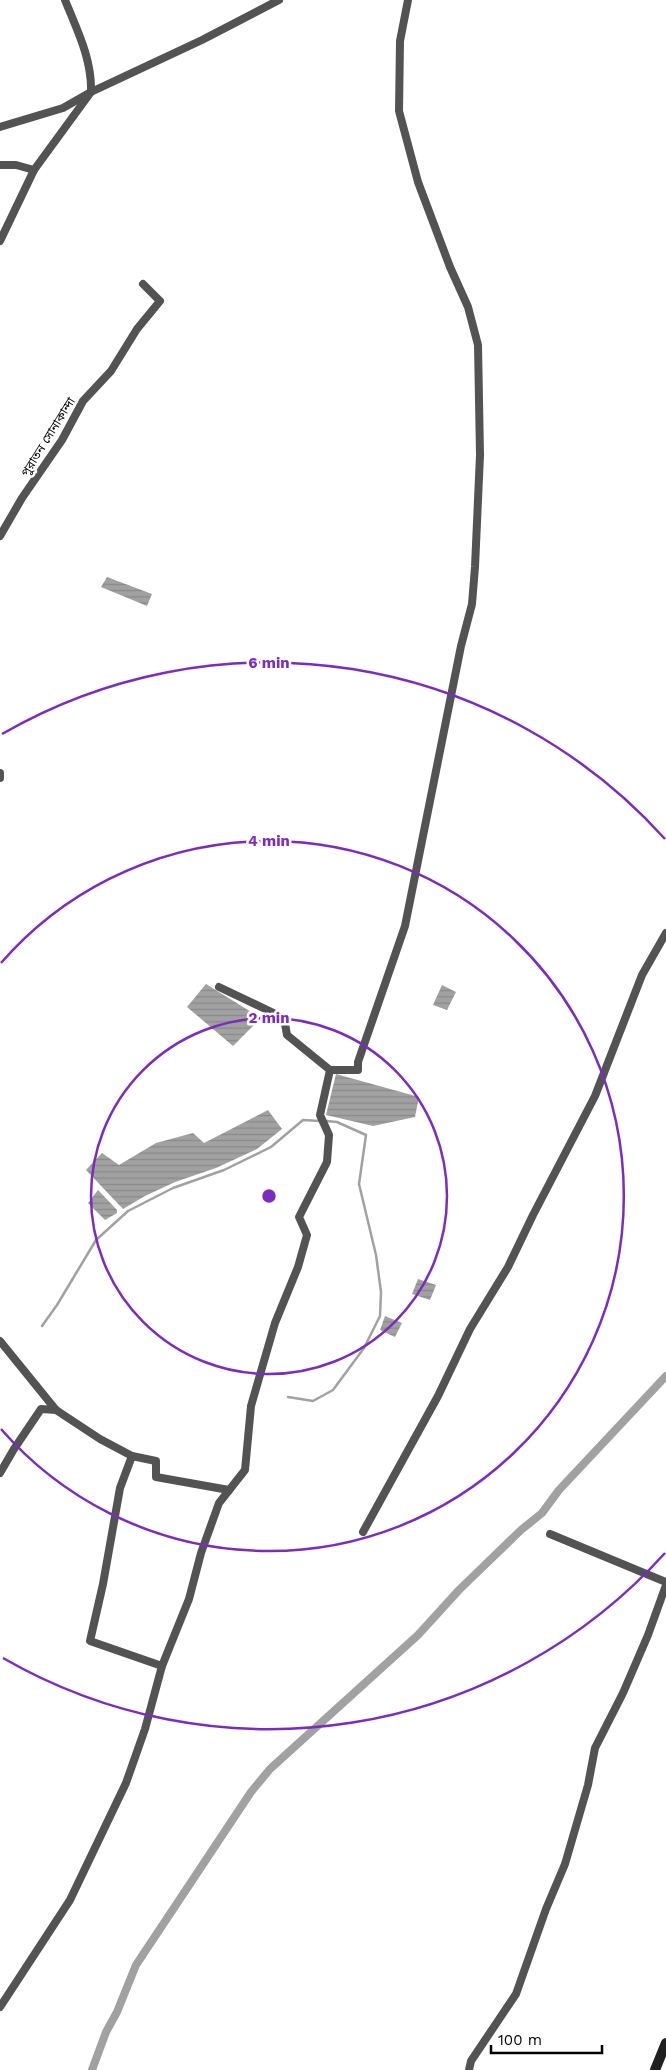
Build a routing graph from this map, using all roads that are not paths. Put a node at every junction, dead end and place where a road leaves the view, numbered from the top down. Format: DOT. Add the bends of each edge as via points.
graph roads {
  1 [pos="65,0"];
  2 [pos="279,0"];
  3 [pos="408,0"];
  4 [pos="91,92"];
  5 [pos="0,127"];
  6 [pos="0,165"];
  7 [pos="34,170"];
  8 [pos="0,241"];
  9 [pos="143,284"];
  10 [pos="0,536"];
  11 [pos="0,773"];
  12 [pos="0,778"];
  13 [pos="666,933"];
  14 [pos="219,987"];
  15 [pos="330,1070"];
  16 [pos="0,1341"];
  17 [pos="56,1410"];
  18 [pos="132,1456"];
  19 [pos="0,1473"];
  20 [pos="229,1490"];
  21 [pos="363,1532"];
  22 [pos="550,1534"];
  23 [pos="666,1584"];
  24 [pos="162,1666"];
  25 [pos="0,2007"];
  26 [pos="666,2043"];
  27 [pos="469,2070"];
  28 [pos="655,2070"];
  1 -- 4 [label="street" via="84,46"];
  2 -- 4 [label="street"];
  3 -- 15 [label="street" via="400,41 399,111 418,182 468,307 478,344 480,454 475,567 472,604 405,926 358,1070"];
  4 -- 5 [label="street" via="63,108"];
  4 -- 7 [label="street"];
  6 -- 7 [label="street"];
  7 -- 8 [label="street"];
  9 -- 10 [label="street, পুরাতন সোনাকান্দা" via="160,301 137,329 112,371 83,401 62,440"];
  11 -- 12 [label="street"];
  13 -- 21 [label="street" via="642,975 595,1096 508,1267 470,1329 438,1396"];
  14 -- 15 [label="street" via="284,1018 287,1036"];
  15 -- 20 [label="street" via="320,1115 329,1135 327,1162 299,1217 307,1235 275,1323 251,1406 245,1470"];
  16 -- 17 [label="street"];
  17 -- 18 [label="street"];
  17 -- 19 [label="street" via="41,1409"];
  18 -- 20 [label="street" via="156,1461 156,1477"];
  18 -- 24 [label="street" via="120,1488 90,1641"];
  20 -- 24 [label="street" via="219,1503 189,1599"];
  22 -- 23 [label="street"];
  23 -- 27 [label="street" via="623,1693 595,1748 565,1864 516,1994 471,2062"];
  24 -- 25 [label="street" via="126,1783 70,1900"];
  26 -- 28 [label="street"];
}
